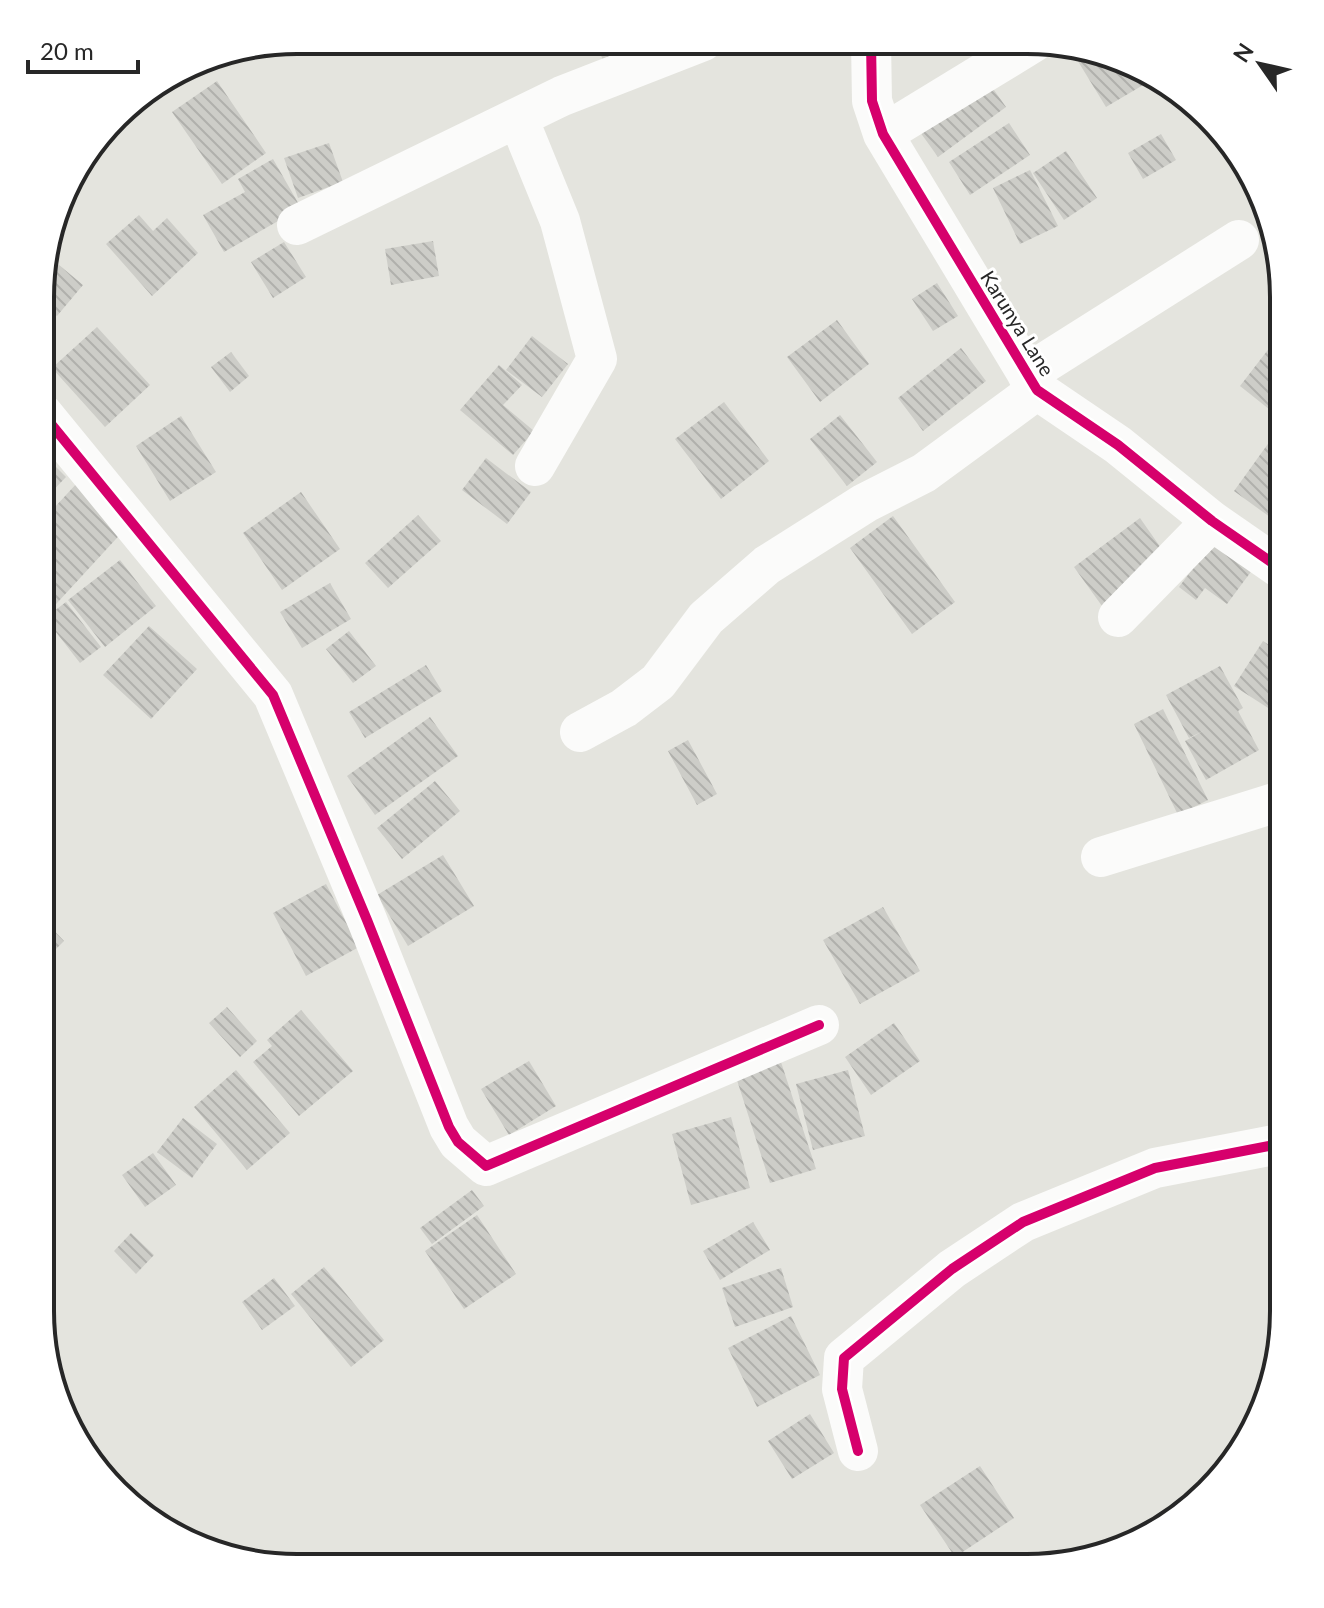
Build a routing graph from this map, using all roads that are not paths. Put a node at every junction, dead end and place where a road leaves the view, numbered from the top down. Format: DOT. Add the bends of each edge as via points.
graph roads {
  1 [pos="668,54"];
  2 [pos="871,54"];
  3 [pos="1014,54"];
  4 [pos="518,118"];
  5 [pos="883,134"];
  6 [pos="297,225"];
  7 [pos="1239,240"];
  8 [pos="1032,382"];
  9 [pos="54,428"];
  10 [pos="535,466"];
  11 [pos="1212,521"];
  12 [pos="1270,561"];
  13 [pos="1118,617"];
  14 [pos="580,732"];
  15 [pos="1270,805"];
  16 [pos="1101,857"];
  17 [pos="819,1025"];
  18 [pos="1269,1146"];
  19 [pos="858,1451"];
  1 -- 4 [label="street"];
  2 -- 5 [label="street, Karunya Lane" via="872,101"];
  3 -- 5 [label="street"];
  4 -- 6 [label="street"];
  4 -- 10 [label="street" via="560,221 597,359"];
  5 -- 8 [label="street, Karunya Lane"];
  7 -- 8 [label="street"];
  8 -- 11 [label="street, Karunya Lane"];
  8 -- 14 [label="street" via="924,473 767,565 706,618 658,682"];
  9 -- 17 [label="street" via="273,695 449,1127 486,1166"];
  11 -- 12 [label="street, Karunya Lane"];
  11 -- 13 [label="street"];
  15 -- 16 [label="street"];
  18 -- 19 [label="street" via="1155,1168 1023,1222 952,1269 844,1358 842,1389"];
}
